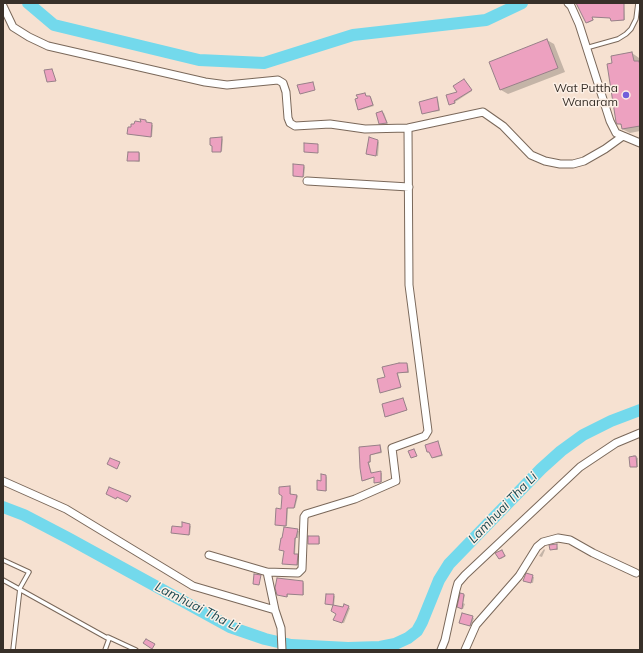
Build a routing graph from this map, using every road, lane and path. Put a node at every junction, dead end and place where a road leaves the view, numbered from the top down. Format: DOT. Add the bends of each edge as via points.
graph roads {
  1 [pos="638,3"];
  2 [pos="570,4"];
  3 [pos="3,6"];
  4 [pos="586,48"];
  5 [pos="408,128"];
  6 [pos="623,136"];
  7 [pos="640,143"];
  8 [pos="308,181"];
  9 [pos="409,187"];
  10 [pos="640,433"];
  11 [pos="3,482"];
  12 [pos="209,555"];
  13 [pos="3,560"];
  14 [pos="267,572"];
  15 [pos="636,573"];
  16 [pos="3,580"];
  17 [pos="20,588"];
  18 [pos="275,610"];
  19 [pos="104,635"];
  20 [pos="13,650"];
  21 [pos="105,650"];
  22 [pos="136,650"];
  23 [pos="282,650"];
  24 [pos="441,650"];
  25 [pos="465,650"];
  1 -- 4 [label="lane" via="636,19 626,34"];
  2 -- 4 [label="street"];
  3 -- 5 [label="street" via="13,27 48,46 205,82 226,85 278,80 283,83 288,118 294,126 330,124 365,129"];
  4 -- 6 [label="street" via="610,122 616,132"];
  5 -- 6 [label="street" via="483,112 503,126 531,155 560,164 584,161"];
  5 -- 9 [label="street"];
  6 -- 7 [label="street"];
  8 -- 9 [label="street"];
  9 -- 14 [label="street" via="409,285 428,432 425,436 392,448 396,481 355,499 306,514 302,569 298,573"];
  10 -- 24 [label="street" via="616,443 580,467 465,575 458,583"];
  11 -- 18 [label="street" via="66,510 193,586"];
  12 -- 14 [label="street"];
  13 -- 17 [label="lane" via="30,572"];
  14 -- 18 [label="street"];
  15 -- 25 [label="street" via="570,540 558,538 544,542 537,547 519,576 476,625"];
  16 -- 17 [label="lane"];
  17 -- 19 [label="lane"];
  17 -- 20 [label="lane"];
  18 -- 23 [label="street" via="281,628"];
  19 -- 21 [label="lane" via="110,639"];
  19 -- 22 [label="lane"];
}
